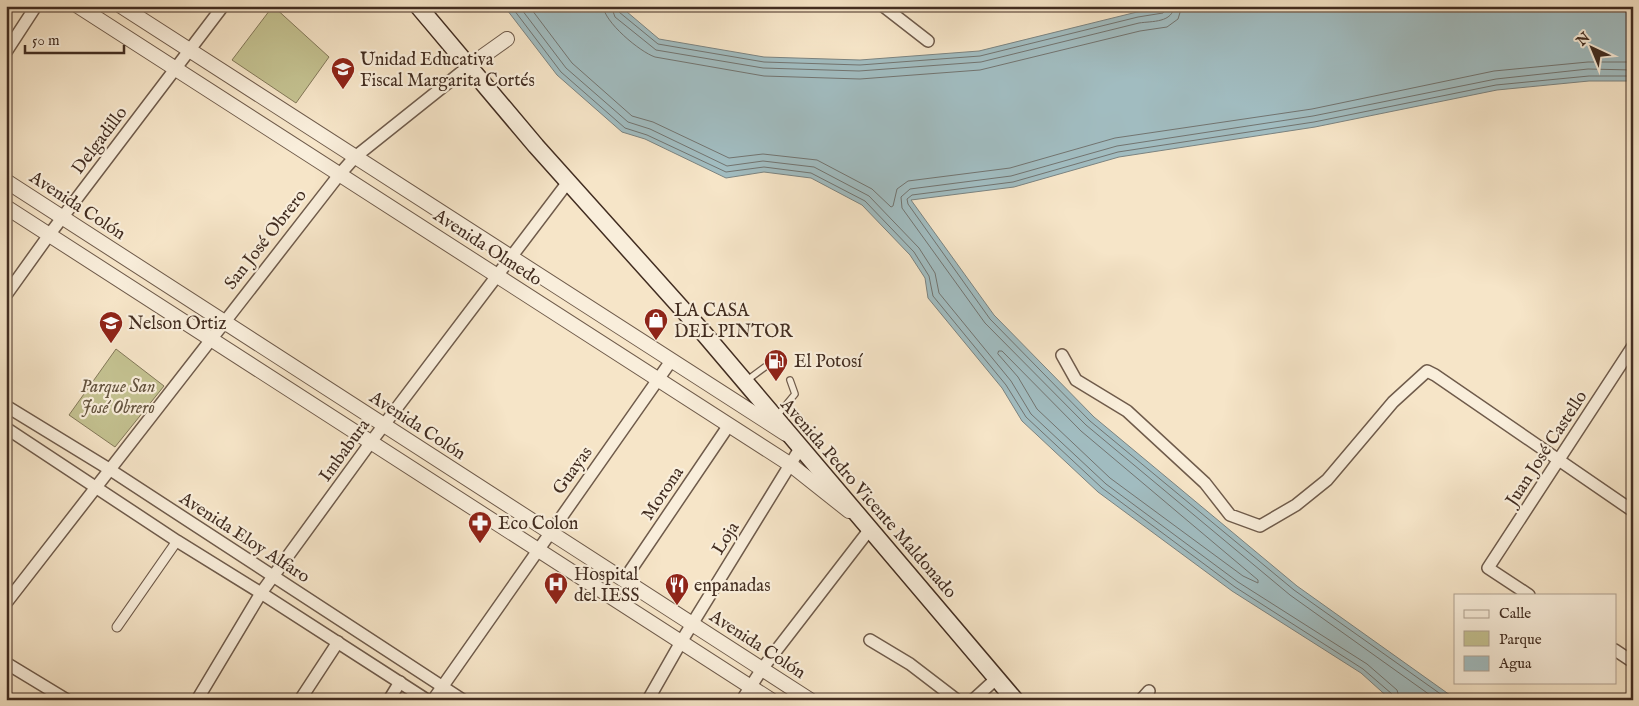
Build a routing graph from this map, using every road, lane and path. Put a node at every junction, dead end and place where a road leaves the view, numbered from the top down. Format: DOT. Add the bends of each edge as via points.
graph roads {
  1 [pos="36,6"];
  2 [pos="78,6"];
  3 [pos="121,6"];
  4 [pos="223,6"];
  5 [pos="418,6"];
  6 [pos="883,6"];
  7 [pos="507,39"];
  8 [pos="928,41"];
  9 [pos="189,50"];
  10 [pos="6,52"];
  11 [pos="469,66"];
  12 [pos="175,69"];
  13 [pos="355,157"];
  14 [pos="339,175"];
  15 [pos="6,181"];
  16 [pos="568,182"];
  17 [pos="6,207"];
  18 [pos="62,218"];
  19 [pos="50,234"];
  20 [pos="510,256"];
  21 [pos="497,274"];
  22 [pos="6,296"];
  23 [pos="223,321"];
  24 [pos="210,338"];
  25 [pos="1633,346"];
  26 [pos="1062,355"];
  27 [pos="671,360"];
  28 [pos="776,366"];
  29 [pos="659,380"];
  30 [pos="790,380"];
  31 [pos="744,382"];
  32 [pos="6,406"];
  33 [pos="775,419"];
  34 [pos="384,425"];
  35 [pos="729,425"];
  36 [pos="6,428"];
  37 [pos="371,442"];
  38 [pos="797,443"];
  39 [pos="1559,460"];
  40 [pos="791,465"];
  41 [pos="109,469"];
  42 [pos="96,486"];
  43 [pos="1633,512"];
  44 [pos="870,529"];
  45 [pos="549,532"];
  46 [pos="177,541"];
  47 [pos="537,549"];
  48 [pos="274,577"];
  49 [pos="624,580"];
  50 [pos="261,593"];
  51 [pos="1527,594"];
  52 [pos="6,603"];
  53 [pos="692,624"];
  54 [pos="117,627"];
  55 [pos="870,640"];
  56 [pos="338,642"];
  57 [pos="681,642"];
  58 [pos="1616,651"];
  59 [pos="1633,662"];
  60 [pos="6,663"];
  61 [pos="762,669"];
  62 [pos="997,678"];
  63 [pos="400,682"];
  64 [pos="442,686"];
  65 [pos="750,686"];
  66 [pos="68,700"];
  67 [pos="197,700"];
  68 [pos="300,700"];
  69 [pos="389,700"];
  70 [pos="426,700"];
  71 [pos="433,700"];
  72 [pos="463,700"];
  73 [pos="648,700"];
  74 [pos="742,700"];
  75 [pos="771,700"];
  76 [pos="810,700"];
  77 [pos="957,700"];
  78 [pos="974,700"];
  79 [pos="1015,700"];
  1 -- 10 [label="street"];
  2 -- 12 [label="street, Avenida Olmedo"];
  3 -- 9 [label="street, Avenida Olmedo"];
  4 -- 9 [label="street, Delgadillo"];
  5 -- 11 [label="main road, Avenida Pedro Vicente Maldonado"];
  6 -- 8 [label="street"];
  7 -- 11 [label="street"];
  9 -- 12 [label="street, Delgadillo"];
  9 -- 13 [label="street, Avenida Olmedo"];
  11 -- 13 [label="street, San José Obrero"];
  11 -- 16 [label="main road, Avenida Pedro Vicente Maldonado"];
  12 -- 14 [label="street, Avenida Olmedo"];
  12 -- 18 [label="street, Delgadillo"];
  13 -- 14 [label="street, San José Obrero"];
  13 -- 20 [label="street, Avenida Olmedo"];
  14 -- 21 [label="street, Avenida Olmedo"];
  14 -- 23 [label="street, San José Obrero"];
  15 -- 18 [label="street, Avenida Colón"];
  16 -- 20 [label="street, Imbabura"];
  16 -- 31 [label="main road, Avenida Pedro Vicente Maldonado"];
  17 -- 19 [label="street"];
  18 -- 19 [label="street, Delgadillo"];
  18 -- 23 [label="street, Avenida Colón"];
  19 -- 22 [label="street, Delgadillo"];
  19 -- 24 [label="street"];
  20 -- 21 [label="street, Imbabura"];
  20 -- 27 [label="street, Avenida Olmedo"];
  21 -- 29 [label="street, Avenida Olmedo"];
  21 -- 34 [label="street, Imbabura"];
  23 -- 24 [label="street, San José Obrero"];
  23 -- 34 [label="street, Avenida Colón"];
  24 -- 37 [label="street"];
  24 -- 41 [label="street, San José Obrero"];
  25 -- 39 [label="street, Juan José Castello"];
  26 -- 39 [label="street" via="1076,380 1127,411 1205,483 1230,514 1260,526 1296,505 1327,480 1359,439 1427,371"];
  27 -- 29 [label="street, Guayas"];
  27 -- 38 [label="street, Avenida Olmedo"];
  28 -- 31 [label="lane" via="769,364"];
  29 -- 35 [label="street, Avenida Olmedo"];
  29 -- 45 [label="street, Guayas"];
  30 -- 33 [label="lane" via="795,394"];
  31 -- 33 [label="main road, Avenida Pedro Vicente Maldonado"];
  32 -- 41 [label="street, Avenida Eloy Alfaro"];
  33 -- 38 [label="main road, Avenida Pedro Vicente Maldonado"];
  34 -- 37 [label="street, Imbabura"];
  34 -- 45 [label="street, Avenida Colón"];
  35 -- 40 [label="street, Avenida Olmedo"];
  35 -- 49 [label="street, Morona"];
  36 -- 42 [label="street"];
  37 -- 47 [label="street"];
  37 -- 48 [label="street, Imbabura"];
  38 -- 40 [label="street, Loja"];
  38 -- 44 [label="main road, Avenida Pedro Vicente Maldonado"];
  39 -- 43 [label="street"];
  39 -- 51 [label="street, Juan José Castello" via="1488,568"];
  40 -- 44 [label="street, Avenida Olmedo"];
  40 -- 53 [label="street, Loja"];
  41 -- 42 [label="street, San José Obrero"];
  41 -- 48 [label="street, Avenida Eloy Alfaro"];
  42 -- 46 [label="street"];
  42 -- 52 [label="street, San José Obrero"];
  44 -- 61 [label="street"];
  44 -- 62 [label="main road, Avenida Pedro Vicente Maldonado"];
  45 -- 47 [label="street, Guayas"];
  45 -- 49 [label="street, Avenida Colón"];
  46 -- 50 [label="street"];
  46 -- 54 [label="street"];
  47 -- 57 [label="street"];
  47 -- 64 [label="street, Guayas"];
  48 -- 50 [label="street, Imbabura"];
  48 -- 64 [label="street, Avenida Eloy Alfaro"];
  49 -- 53 [label="street, Avenida Colón"];
  50 -- 56 [label="street"];
  50 -- 67 [label="street, Imbabura"];
  53 -- 57 [label="street, Loja"];
  53 -- 61 [label="street, Avenida Colón"];
  55 -- 77 [label="street" via="910,664"];
  56 -- 63 [label="street"];
  56 -- 68 [label="street"];
  57 -- 65 [label="street"];
  57 -- 73 [label="street, Loja"];
  58 -- 59 [label="street"];
  60 -- 66 [label="street"];
  61 -- 65 [label="street"];
  61 -- 76 [label="street, Avenida Colón"];
  62 -- 78 [label="street"];
  62 -- 79 [label="main road, Avenida Pedro Vicente Maldonado"];
  63 -- 69 [label="street"];
  63 -- 70 [label="street"];
  64 -- 71 [label="street, Guayas"];
  64 -- 72 [label="street, Avenida Eloy Alfaro"];
  65 -- 74 [label="street"];
  65 -- 75 [label="street"];
}
